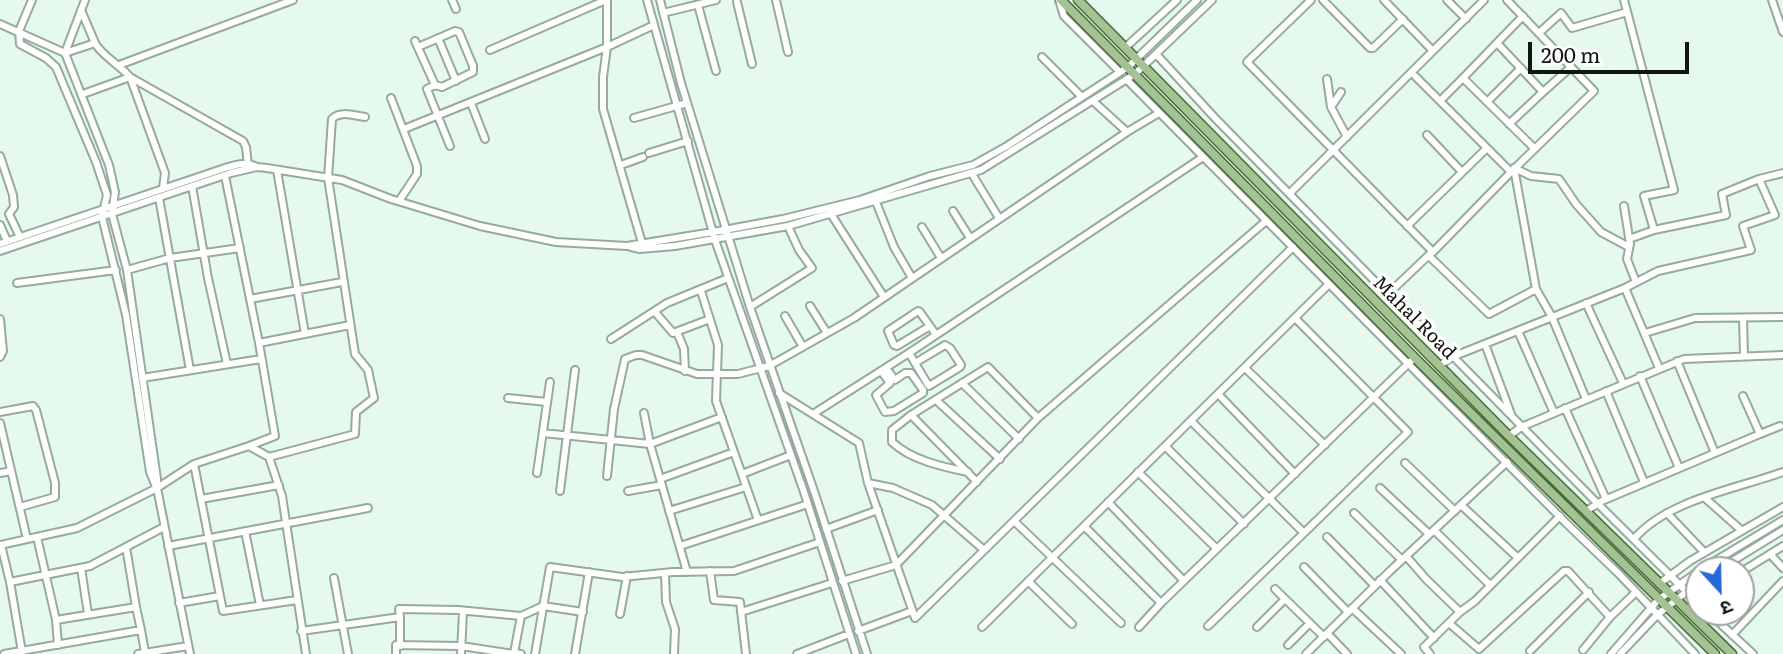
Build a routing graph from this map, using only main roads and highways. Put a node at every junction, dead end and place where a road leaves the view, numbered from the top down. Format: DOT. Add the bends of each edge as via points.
graph roads {
  1 [pos="1060,0"];
  2 [pos="1078,0"];
  3 [pos="1715,654"];
  4 [pos="1732,654"];
  1 -- 3 [label="main road, Mahal Road" via="1412,360"];
  2 -- 4 [label="main road, Mahal Road" via="1439,366"];
}
